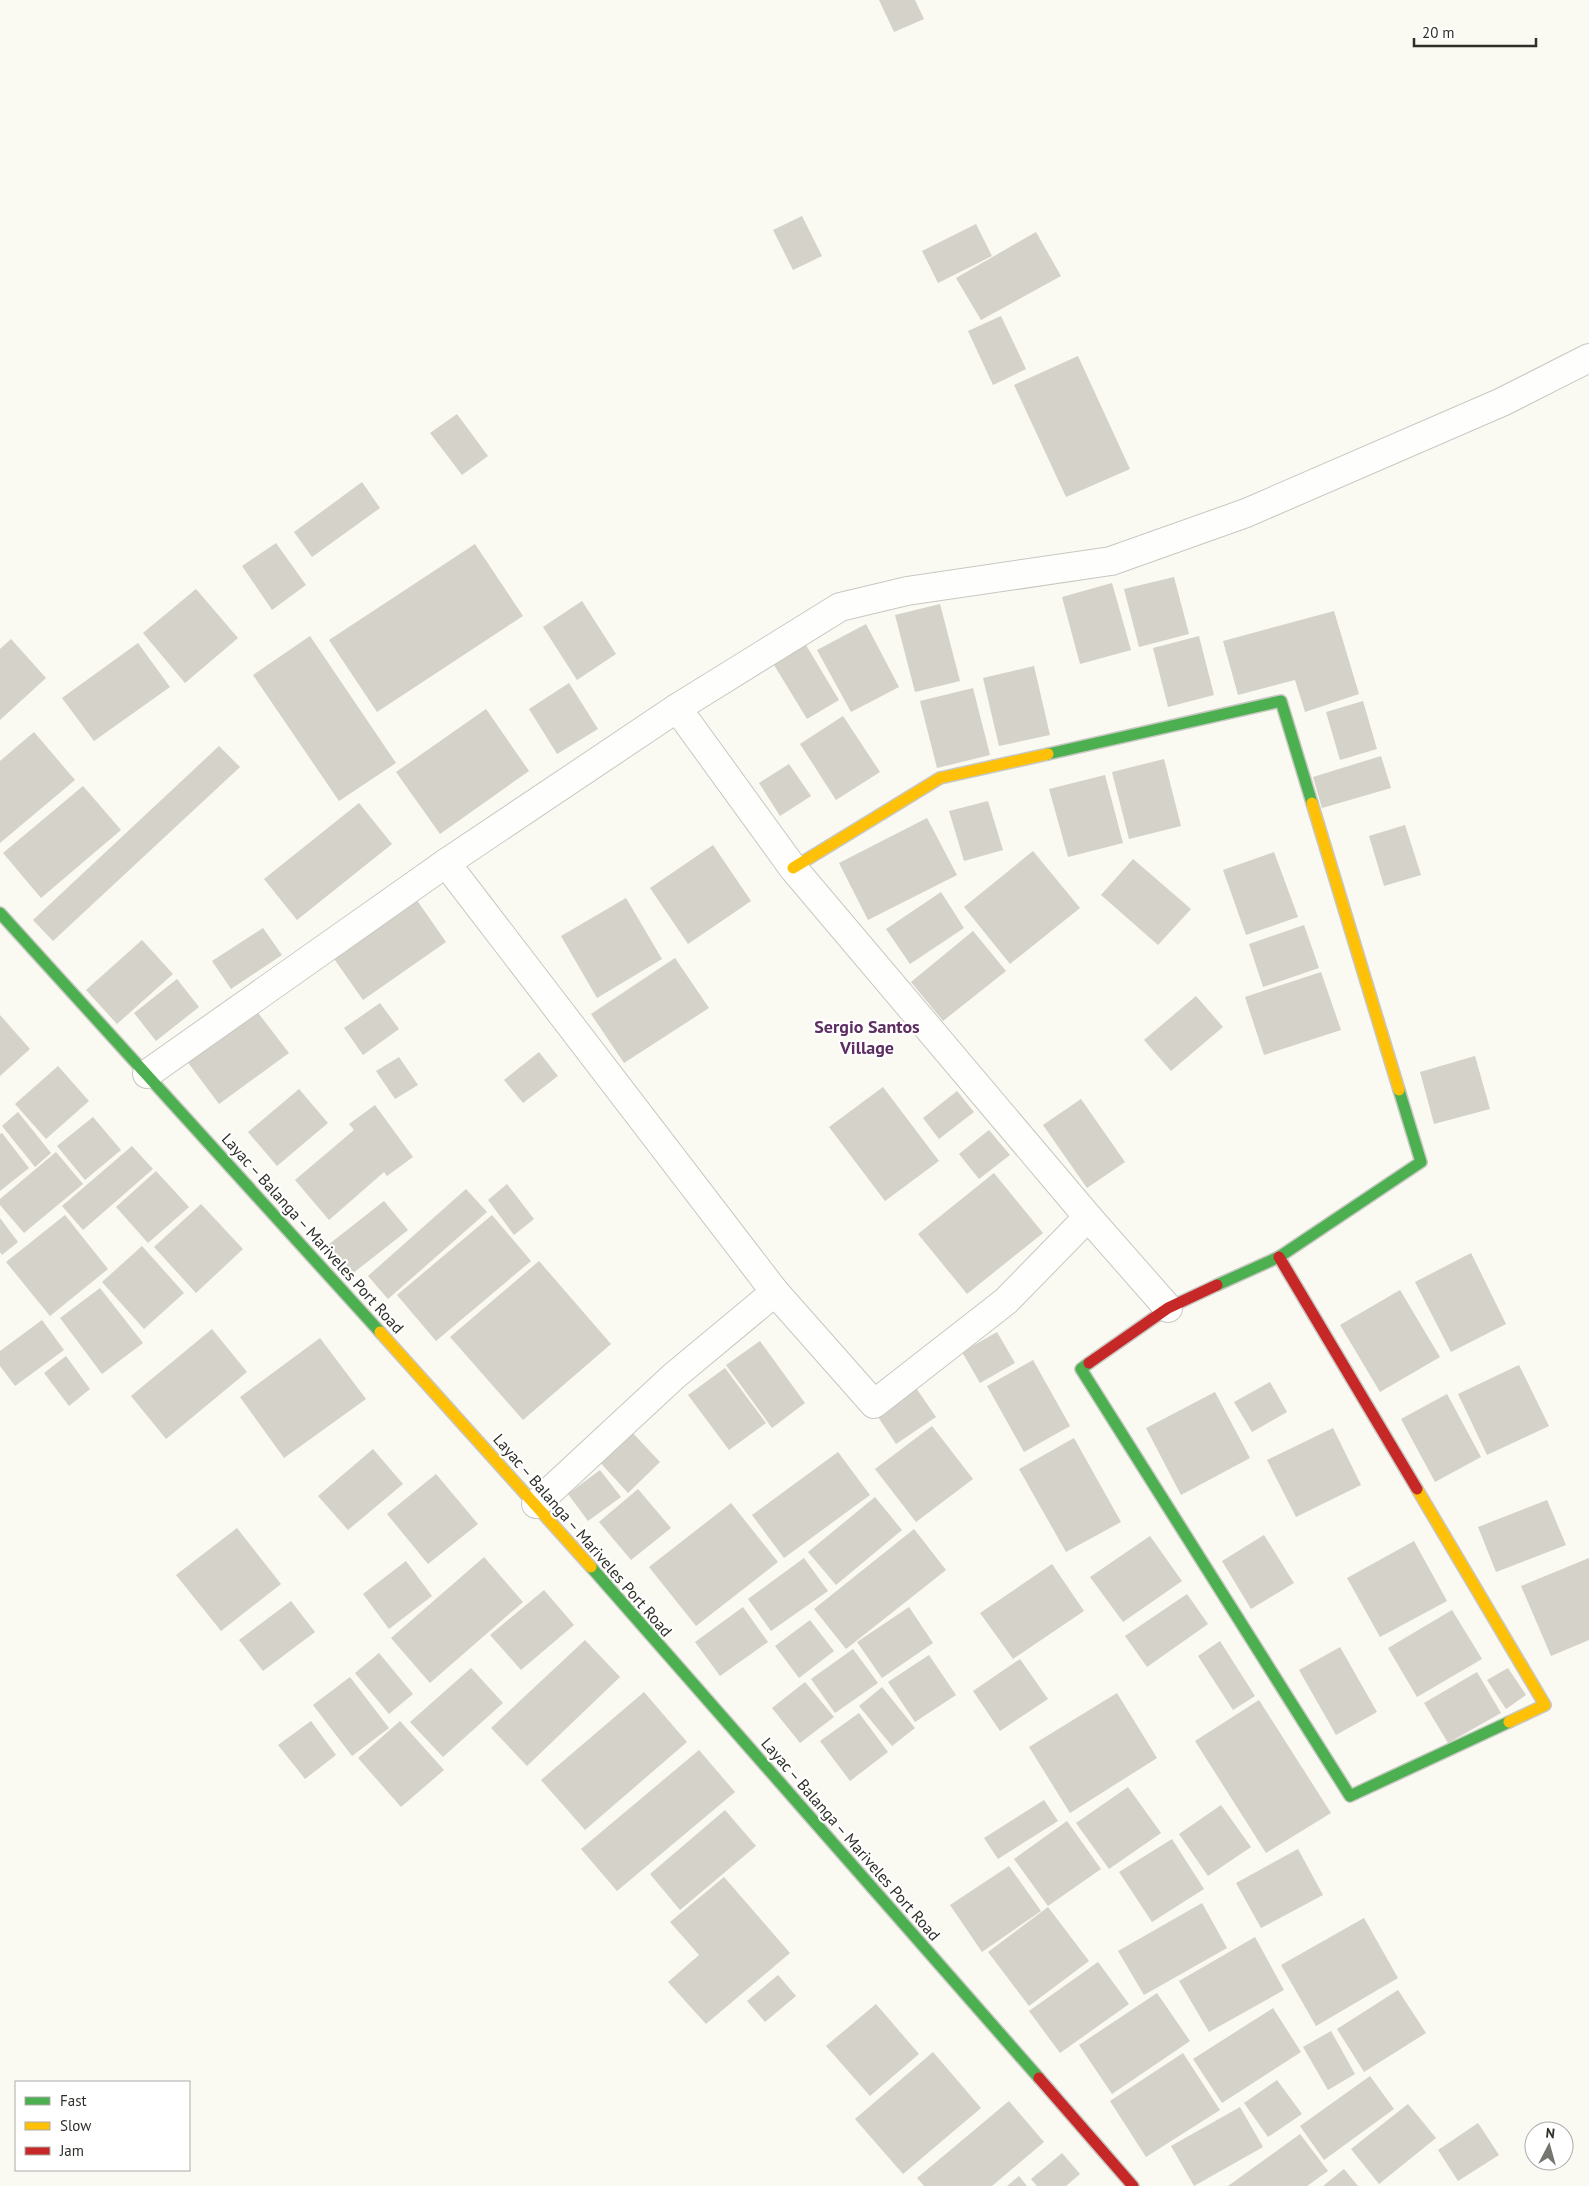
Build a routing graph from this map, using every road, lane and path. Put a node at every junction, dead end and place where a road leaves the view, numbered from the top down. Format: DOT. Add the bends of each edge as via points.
graph roads {
  1 [pos="1589,358"];
  2 [pos="677,708"];
  3 [pos="446,863"];
  4 [pos="793,868"];
  5 [pos="0,913"];
  6 [pos="147,1074"];
  7 [pos="1088,1217"];
  8 [pos="1280,1257"];
  9 [pos="775,1292"];
  10 [pos="1168,1308"];
  11 [pos="536,1504"];
  12 [pos="1133,2186"];
  1 -- 2 [label="street" via="1502,402 1246,513 1111,561 908,591 840,607"];
  2 -- 3 [label="street"];
  2 -- 4 [label="street"];
  3 -- 6 [label="street"];
  3 -- 9 [label="street"];
  4 -- 7 [label="street"];
  4 -- 8 [label="street" via="940,778 1282,701 1421,1162"];
  5 -- 6 [label="street, Layac – Balanga – Mariveles Port Road"];
  6 -- 11 [label="street, Layac – Balanga – Mariveles Port Road"];
  7 -- 9 [label="street" via="1006,1301 874,1404"];
  7 -- 10 [label="street"];
  8 -- 10 [label="street"];
  8 -- 10 [label="street" via="1545,1705 1350,1796 1081,1369"];
  9 -- 11 [label="street" via="674,1376"];
  11 -- 12 [label="street, Layac – Balanga – Mariveles Port Road"];
}
